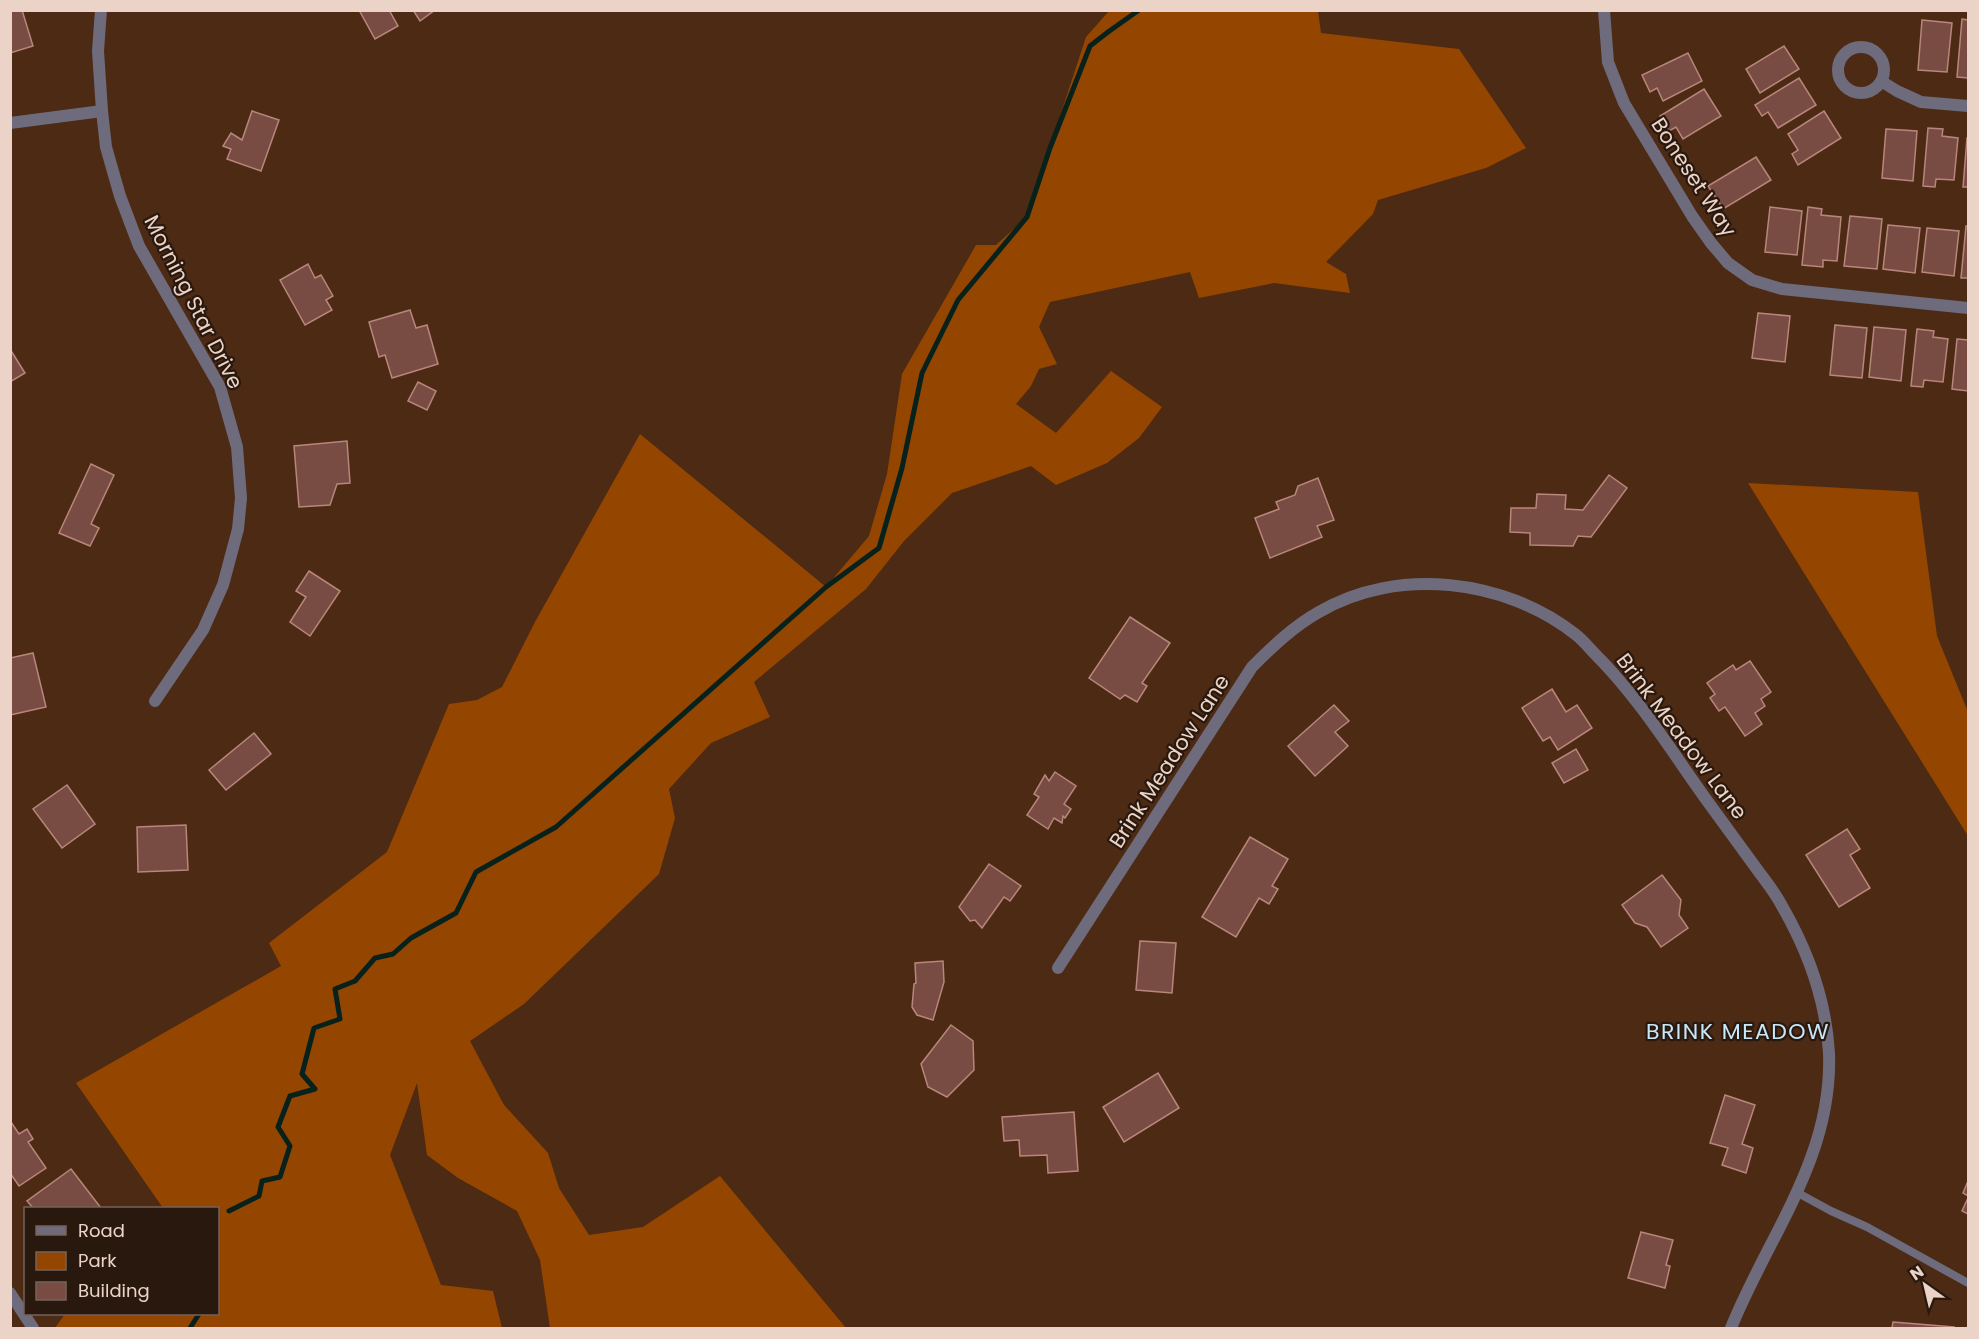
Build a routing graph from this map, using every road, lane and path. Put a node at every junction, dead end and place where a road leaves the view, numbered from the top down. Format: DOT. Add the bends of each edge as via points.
graph roads {
  1 [pos="101,10"];
  2 [pos="1604,10"];
  3 [pos="1881,81"];
  4 [pos="1968,106"];
  5 [pos="102,111"];
  6 [pos="10,123"];
  7 [pos="1968,308"];
  8 [pos="155,701"];
  9 [pos="1058,968"];
  10 [pos="1798,1193"];
  11 [pos="1968,1283"];
  12 [pos="10,1293"];
  13 [pos="24,1315"];
  14 [pos="24,1315"];
  15 [pos="33,1329"];
  16 [pos="1731,1329"];
  1 -- 5 [label="street, Morning Star Drive" via="98,51"];
  2 -- 7 [label="street, Boneset Way" via="1608,62 1624,103 1692,216 1728,263 1752,280 1782,289"];
  3 -- 4 [label="street" via="1921,102"];
  5 -- 6 [label="street"];
  5 -- 8 [label="street, Morning Star Drive" via="109,157 136,239 220,387 237,447 241,498 238,529 224,585 203,630"];
  9 -- 10 [label="street, Brink Meadow Lane" via="1252,667 1285,635 1321,610 1370,590 1405,584 1460,585 1530,605 1576,634 1620,680 1781,904 1809,960 1820,990 1829,1081 1820,1136"];
  10 -- 11 [label="lane"];
  10 -- 16 [label="street, Brink Meadow Lane" via="1744,1295"];
  12 -- 14 [label="street"];
  13 -- 15 [label="street"];
}
